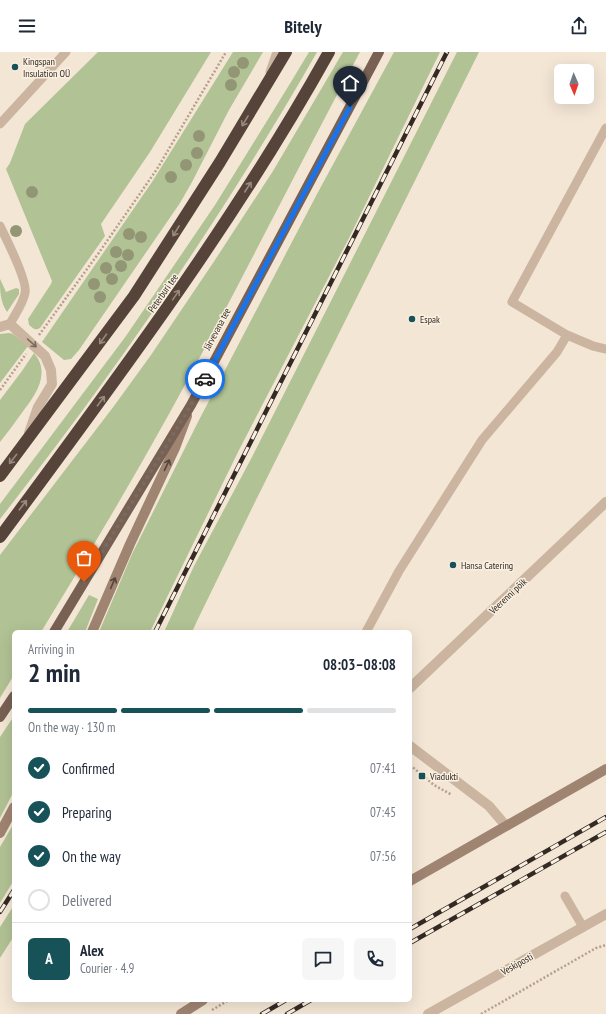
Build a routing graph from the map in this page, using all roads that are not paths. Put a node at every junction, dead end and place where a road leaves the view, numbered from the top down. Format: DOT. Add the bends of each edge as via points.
graph roads {
  1 [pos="66,52"];
  2 [pos="277,52"];
  3 [pos="286,52"];
  4 [pos="329,52"];
  5 [pos="379,52"];
  6 [pos="265,88"];
  7 [pos="0,124"];
  8 [pos="606,128"];
  9 [pos="0,226"];
  10 [pos="5,325"];
  11 [pos="568,335"];
  12 [pos="606,349"];
  13 [pos="191,405"];
  14 [pos="26,442"];
  15 [pos="0,476"];
  16 [pos="606,502"];
  17 [pos="0,537"];
  18 [pos="55,630"];
  19 [pos="93,630"];
  20 [pos="367,630"];
  21 [pos="412,686"];
  22 [pos="12,699"];
  23 [pos="0,717"];
  24 [pos="412,748"];
  25 [pos="606,769"];
  26 [pos="12,811"];
  27 [pos="506,826"];
  28 [pos="0,833"];
  29 [pos="412,880"];
  30 [pos="565,896"];
  31 [pos="606,914"];
  32 [pos="583,927"];
  33 [pos="200,1002"];
  34 [pos="181,1014"];
  35 [pos="428,1014"];
  1 -- 7 [label="lane"];
  2 -- 6 [label="lane"];
  3 -- 6 [label="highway"];
  17 -- 4 [label="highway, Peterburi tee, one-way" via="193,270 258,171"];
  5 -- 13 [label="main road, Järvevana tee"];
  6 -- 14 [label="highway, one-way" via="134,296"];
  8 -- 11 [label="lane" via="512,302"];
  9 -- 10 [label="lane" via="24,281 26,292"];
  10 -- 14 [label="street, one-way" via="33,344 45,356 51,370 52,384 38,407"];
  11 -- 12 [label="lane"];
  11 -- 20 [label="lane" via="558,352 482,440 399,571"];
  13 -- 18 [label="main road, Järvevana tee"];
  19 -- 13 [label="street, one-way" via="175,448"];
  14 -- 15 [label="highway, one-way"];
  16 -- 21 [label="street, Veerenni põik"];
  22 -- 23 [label="main road"];
  24 -- 27 [label="street" via="489,806"];
  25 -- 27 [label="street"];
  26 -- 28 [label="street"];
  27 -- 29 [label="street"];
  30 -- 32 [label="lane"];
  31 -- 32 [label="street, Veskiposti"];
  32 -- 35 [label="street, Veskiposti"];
  33 -- 34 [label="street"];
}
